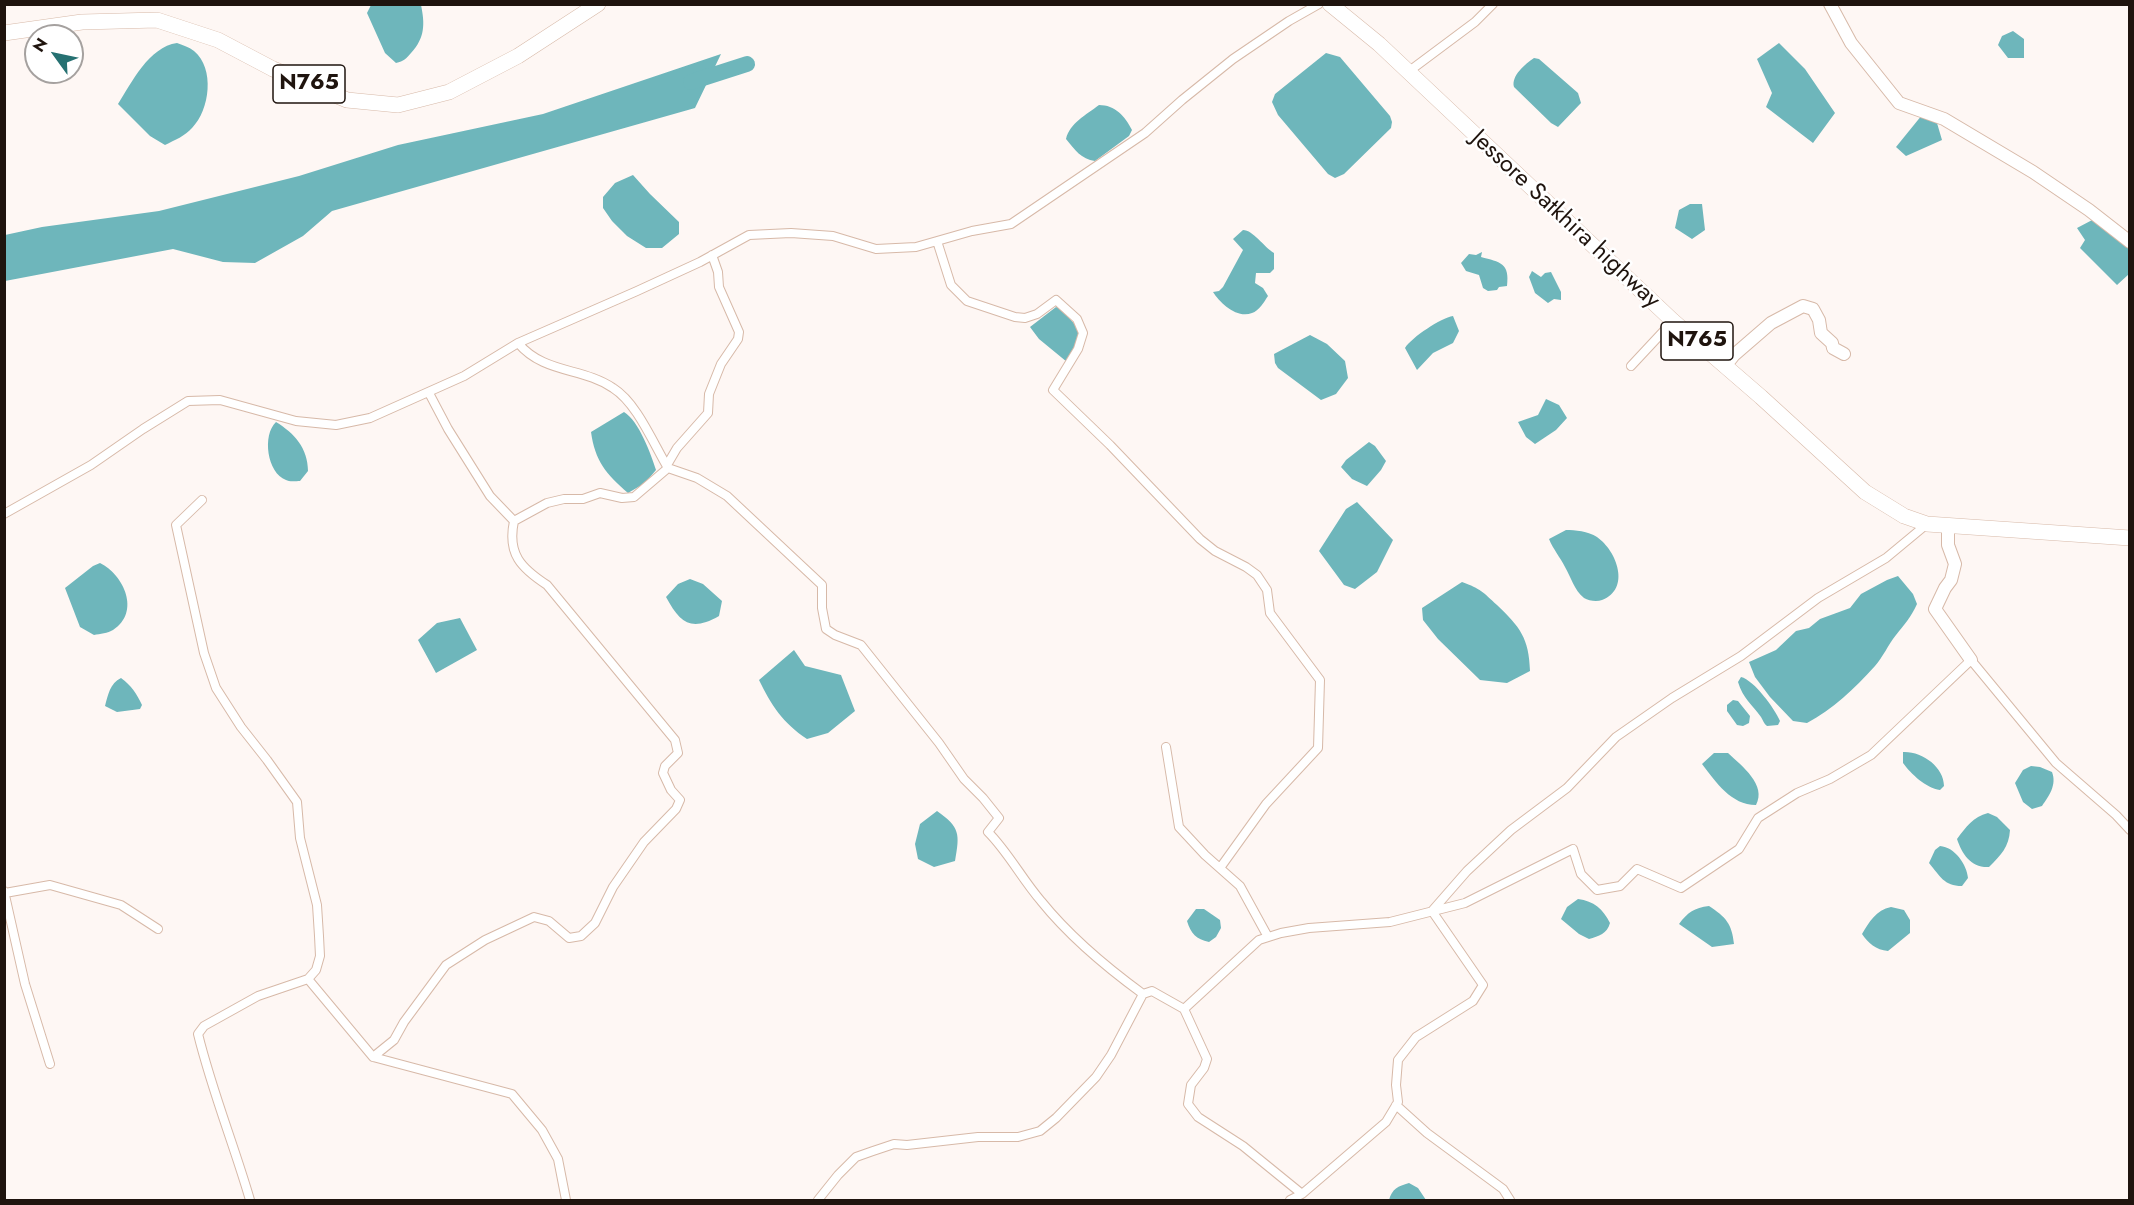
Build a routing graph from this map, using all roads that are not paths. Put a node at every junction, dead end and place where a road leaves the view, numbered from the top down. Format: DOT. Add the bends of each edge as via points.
graph roads {
  1 [pos="598,4"];
  2 [pos="1319,4"];
  3 [pos="1330,4"];
  4 [pos="1492,4"];
  5 [pos="1830,4"];
  6 [pos="4,33"];
  7 [pos="1408,72"];
  8 [pos="937,241"];
  9 [pos="2130,242"];
  10 [pos="712,255"];
  11 [pos="1673,321"];
  12 [pos="518,343"];
  13 [pos="1844,354"];
  14 [pos="1726,365"];
  15 [pos="1631,366"];
  16 [pos="429,393"];
  17 [pos="668,466"];
  18 [pos="202,500"];
  19 [pos="4,514"];
  20 [pos="514,521"];
  21 [pos="1927,524"];
  22 [pos="1948,526"];
  23 [pos="2130,538"];
  24 [pos="1971,660"];
  25 [pos="1166,747"];
  26 [pos="2130,830"];
  27 [pos="1220,868"];
  28 [pos="5,892"];
  29 [pos="1432,911"];
  30 [pos="158,929"];
  31 [pos="1269,937"];
  32 [pos="308,979"];
  33 [pos="1143,994"];
  34 [pos="1184,1009"];
  35 [pos="373,1057"];
  36 [pos="50,1064"];
  37 [pos="1396,1105"];
  38 [pos="1302,1194"];
  39 [pos="250,1200"];
  40 [pos="566,1200"];
  41 [pos="818,1200"];
  42 [pos="1290,1200"];
  43 [pos="1510,1200"];
  1 -- 6 [label="highway, N765" via="518,56 448,92 398,105 347,100 273,69 218,40 157,20 82,22"];
  2 -- 8 [label="street" via="1233,59 1145,133 1011,224"];
  3 -- 7 [label="highway, Jessore Satkhira highway / N765"];
  4 -- 7 [label="street" via="1475,22"];
  5 -- 9 [label="street" via="1851,43 1899,103 1944,119 2033,172"];
  7 -- 11 [label="highway, Jessore Satkhira highway / N765"];
  8 -- 10 [label="street" via="916,247 876,249 833,236 780,233 749,235"];
  8 -- 27 [label="street" via="951,285 967,301 1025,318 1056,300 1077,319 1083,333 1053,390 1200,539 1257,575 1267,590 1270,613 1320,680 1318,748 1266,804"];
  10 -- 12 [label="street"];
  10 -- 17 [label="street" via="719,287 740,332 709,394 708,413 677,447"];
  11 -- 14 [label="highway, Jessore Satkhira highway / N765"];
  11 -- 15 [label="street"];
  12 -- 16 [label="street"];
  12 -- 17 [label="street" via="539,361 615,388 635,408"];
  13 -- 14 [label="street" via="1821,333 1813,309 1803,306 1771,322"];
  14 -- 21 [label="highway, Jessore Satkhira highway / N765" via="1865,492 1904,516"];
  16 -- 19 [label="street" via="370,418 336,425 296,422 220,400 188,401 91,465"];
  16 -- 20 [label="street" via="490,496"];
  17 -- 20 [label="street" via="634,497 600,493 583,499 564,499 547,503"];
  17 -- 33 [label="street" via="727,496 822,585 826,629 861,645 964,779 991,807 999,818 988,832 1042,903 1098,960"];
  18 -- 32 [label="street" via="176,525 180,551 216,688 297,802 300,838 317,905 319,936 320,956"];
  20 -- 35 [label="street" via="511,536 516,557 548,585 675,740 678,753 663,773 680,800 672,814 644,842 613,887 595,923 581,936 569,938 549,921 534,917 485,940 446,965 394,1040"];
  21 -- 22 [label="highway, Jessore Satkhira highway / N765"];
  21 -- 29 [label="street" via="1886,558 1818,598 1741,656 1616,737 1567,788 1467,871"];
  22 -- 23 [label="highway, Jessore Satkhira highway / N765"];
  22 -- 24 [label="street" via="1948,545 1955,564 1935,609"];
  24 -- 26 [label="street" via="2055,763"];
  24 -- 29 [label="street" via="1871,755 1758,818 1739,849 1681,888 1637,869 1620,886 1597,890 1581,874 1573,849 1465,903"];
  25 -- 27 [label="street" via="1179,827"];
  27 -- 31 [label="street" via="1240,886"];
  28 -- 30 [label="street" via="50,885 121,905"];
  28 -- 36 [label="street" via="25,984"];
  29 -- 31 [label="street" via="1390,921 1309,928"];
  29 -- 37 [label="street" via="1483,985 1473,1001 1416,1037 1398,1060"];
  31 -- 34 [label="street" via="1259,940"];
  32 -- 35 [label="street"];
  32 -- 39 [label="street" via="258,996 204,1026 198,1034"];
  33 -- 34 [label="street" via="1152,991"];
  33 -- 41 [label="street" via="1096,1077 1040,1131 1018,1137 894,1144 856,1157"];
  34 -- 38 [label="street" via="1207,1059 1191,1085 1188,1104 1198,1117 1243,1146"];
  35 -- 40 [label="street" via="512,1094 542,1130 558,1159"];
  37 -- 38 [label="street" via="1386,1122"];
  37 -- 43 [label="street" via="1503,1189"];
  38 -- 42 [label="street"];
}
